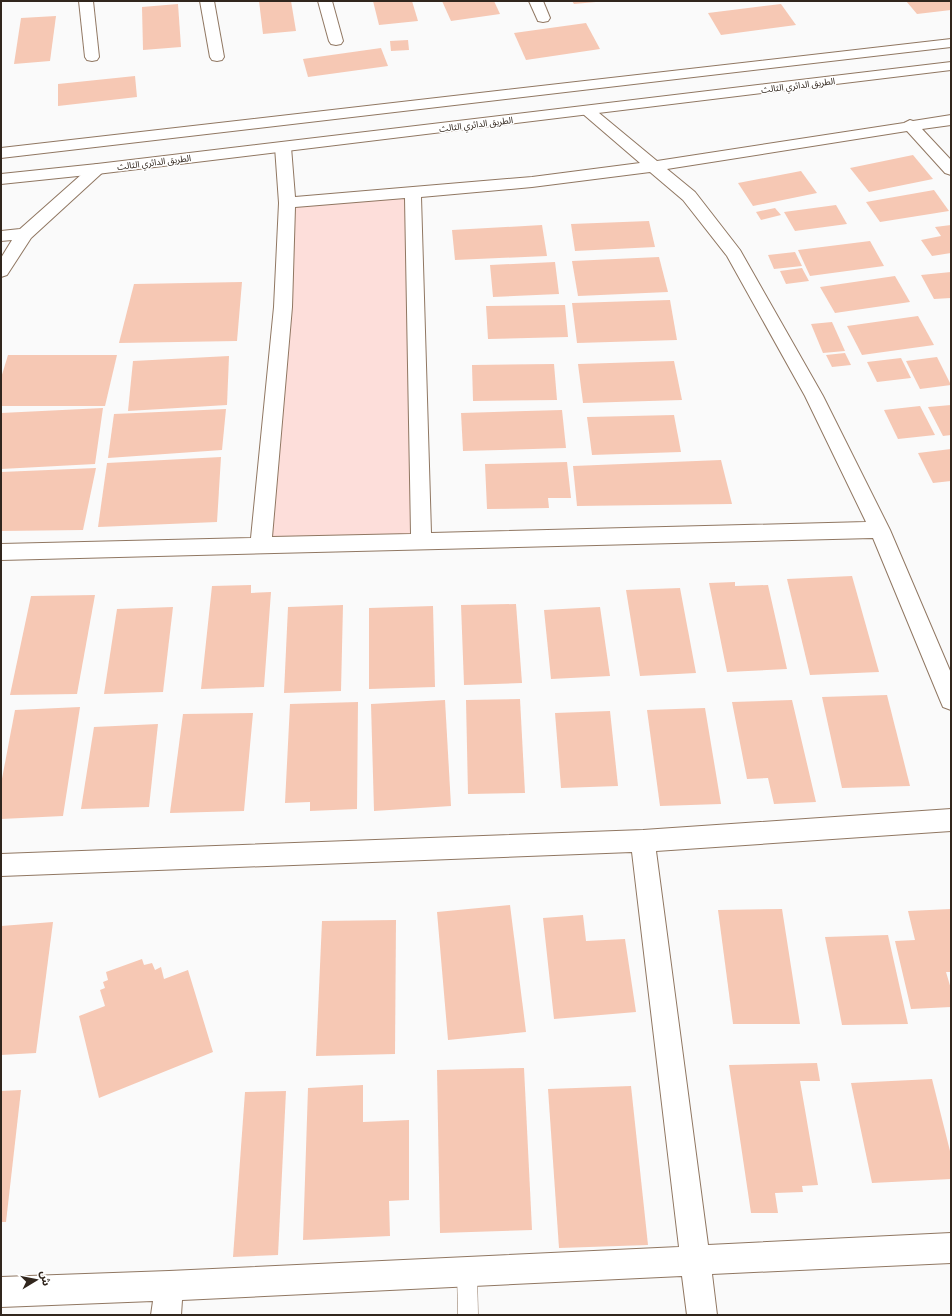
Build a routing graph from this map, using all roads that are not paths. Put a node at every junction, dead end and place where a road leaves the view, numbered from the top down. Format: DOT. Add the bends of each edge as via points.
graph roads {
  1 [pos="86,1"];
  2 [pos="207,1"];
  3 [pos="325,1"];
  4 [pos="536,1"];
  5 [pos="543,18"];
  6 [pos="336,41"];
  7 [pos="951,42"];
  8 [pos="92,57"];
  9 [pos="217,57"];
  10 [pos="951,66"];
  11 [pos="588,111"];
  12 [pos="951,120"];
  13 [pos="910,125"];
  14 [pos="283,147"];
  15 [pos="1,154"];
  16 [pos="655,166"];
  17 [pos="97,169"];
  18 [pos="951,170"];
  19 [pos="1,179"];
  20 [pos="413,193"];
  21 [pos="287,204"];
  22 [pos="25,234"];
  23 [pos="1,236"];
  24 [pos="1,271"];
  25 [pos="880,530"];
  26 [pos="421,542"];
  27 [pos="261,546"];
  28 [pos="1,552"];
  29 [pos="951,700"];
  30 [pos="951,820"];
  31 [pos="643,841"];
  32 [pos="1,865"];
  33 [pos="951,1248"];
  34 [pos="696,1261"];
  35 [pos="467,1272"];
  36 [pos="169,1286"];
  37 [pos="1,1292"];
  38 [pos="166,1315"];
  39 [pos="468,1315"];
  40 [pos="702,1315"];
  1 -- 8 [label="main road"];
  2 -- 9 [label="main road"];
  3 -- 6 [label="main road"];
  4 -- 5 [label="main road"];
  7 -- 15 [label="main road"];
  10 -- 11 [label="main road, الطريق الدائري الثالث"];
  11 -- 14 [label="main road, الطريق الدائري الثالث"];
  11 -- 16 [label="main road"];
  12 -- 13 [label="main road"];
  13 -- 16 [label="main road"];
  13 -- 18 [label="main road"];
  14 -- 17 [label="main road, الطريق الدائري الثالث"];
  14 -- 21 [label="main road"];
  16 -- 20 [label="main road" via="532,182"];
  16 -- 25 [label="main road" via="689,196 734,254 814,396"];
  17 -- 19 [label="main road, الطريق الدائري الثالث"];
  17 -- 22 [label="main road"];
  20 -- 21 [label="main road"];
  20 -- 26 [label="main road"];
  21 -- 27 [label="main road" via="283,306"];
  22 -- 23 [label="main road"];
  22 -- 24 [label="main road"];
  25 -- 26 [label="main road"];
  25 -- 29 [label="main road"];
  26 -- 27 [label="main road"];
  27 -- 28 [label="main road"];
  30 -- 31 [label="main road"];
  31 -- 32 [label="main road"];
  31 -- 34 [label="main road"];
  33 -- 34 [label="main road"];
  34 -- 35 [label="main road"];
  34 -- 40 [label="main road"];
  35 -- 36 [label="main road"];
  35 -- 39 [label="lane"];
  36 -- 37 [label="main road"];
  36 -- 38 [label="main road"];
}
